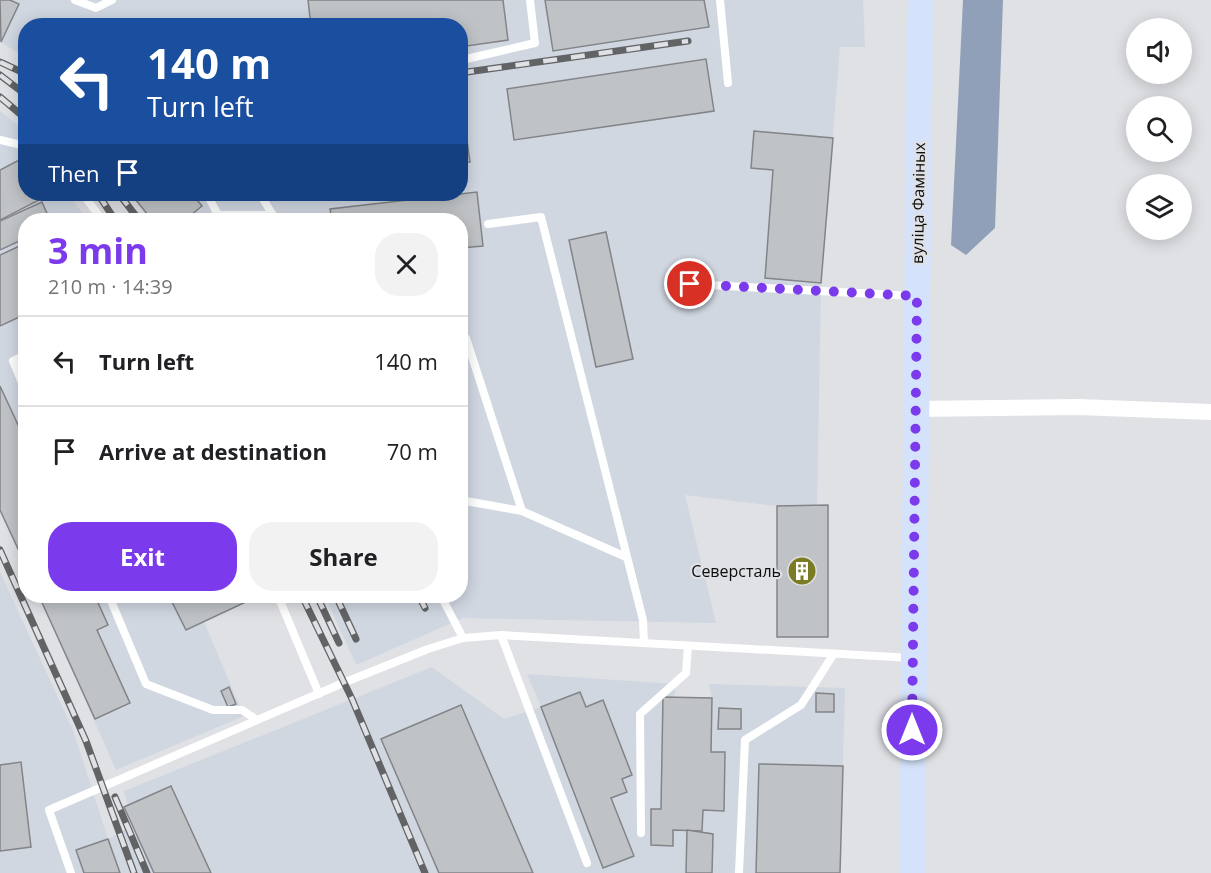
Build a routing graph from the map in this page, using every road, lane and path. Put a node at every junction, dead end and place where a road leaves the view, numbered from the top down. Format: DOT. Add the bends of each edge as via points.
graph roads {
  1 [pos="75,0"];
  2 [pos="112,0"];
  3 [pos="530,0"];
  4 [pos="720,0"];
  5 [pos="920,0"];
  6 [pos="468,58"];
  7 [pos="728,83"];
  8 [pos="0,140"];
  9 [pos="18,145"];
  10 [pos="488,224"];
  11 [pos="690,284"];
  12 [pos="917,296"];
  13 [pos="468,344"];
  14 [pos="18,359"];
  15 [pos="18,373"];
  16 [pos="914,408"];
  17 [pos="1211,412"];
  18 [pos="468,502"];
  19 [pos="522,511"];
  20 [pos="626,557"];
  21 [pos="112,603"];
  22 [pos="281,603"];
  23 [pos="445,603"];
  24 [pos="501,635"];
  25 [pos="463,638"];
  26 [pos="644,644"];
  27 [pos="688,646"];
  28 [pos="833,655"];
  29 [pos="912,658"];
  30 [pos="319,694"];
  31 [pos="257,720"];
  32 [pos="641,833"];
  33 [pos="586,863"];
  34 [pos="71,873"];
  35 [pos="739,873"];
  36 [pos="912,873"];
  1 -- 2 [label="lane" via="96,8"];
  3 -- 6 [label="lane" via="535,44"];
  4 -- 7 [label="lane"];
  5 -- 12 [label="main road, вуліца Фаміных"];
  8 -- 9 [label="lane"];
  10 -- 20 [label="lane" via="541,217"];
  11 -- 12 [label="lane"];
  12 -- 16 [label="main road, вуліца Фаміных"];
  13 -- 19 [label="lane"];
  14 -- 15 [label="lane" via="13,361"];
  16 -- 17 [label="street" via="1078,407"];
  16 -- 29 [label="main road, вуліца Фаміных"];
  18 -- 19 [label="lane"];
  19 -- 20 [label="lane"];
  20 -- 26 [label="lane" via="643,620"];
  21 -- 31 [label="lane" via="146,684 213,710 242,710"];
  22 -- 30 [label="lane"];
  23 -- 25 [label="lane"];
  24 -- 25 [label="lane"];
  24 -- 26 [label="lane"];
  24 -- 33 [label="lane"];
  25 -- 30 [label="lane"];
  26 -- 27 [label="lane"];
  27 -- 28 [label="lane"];
  27 -- 32 [label="lane" via="686,673 640,714"];
  28 -- 29 [label="lane"];
  28 -- 35 [label="lane" via="801,705 745,740"];
  29 -- 36 [label="main road, вуліца Фаміных"];
  30 -- 31 [label="lane"];
  31 -- 34 [label="lane" via="49,810"];
}
